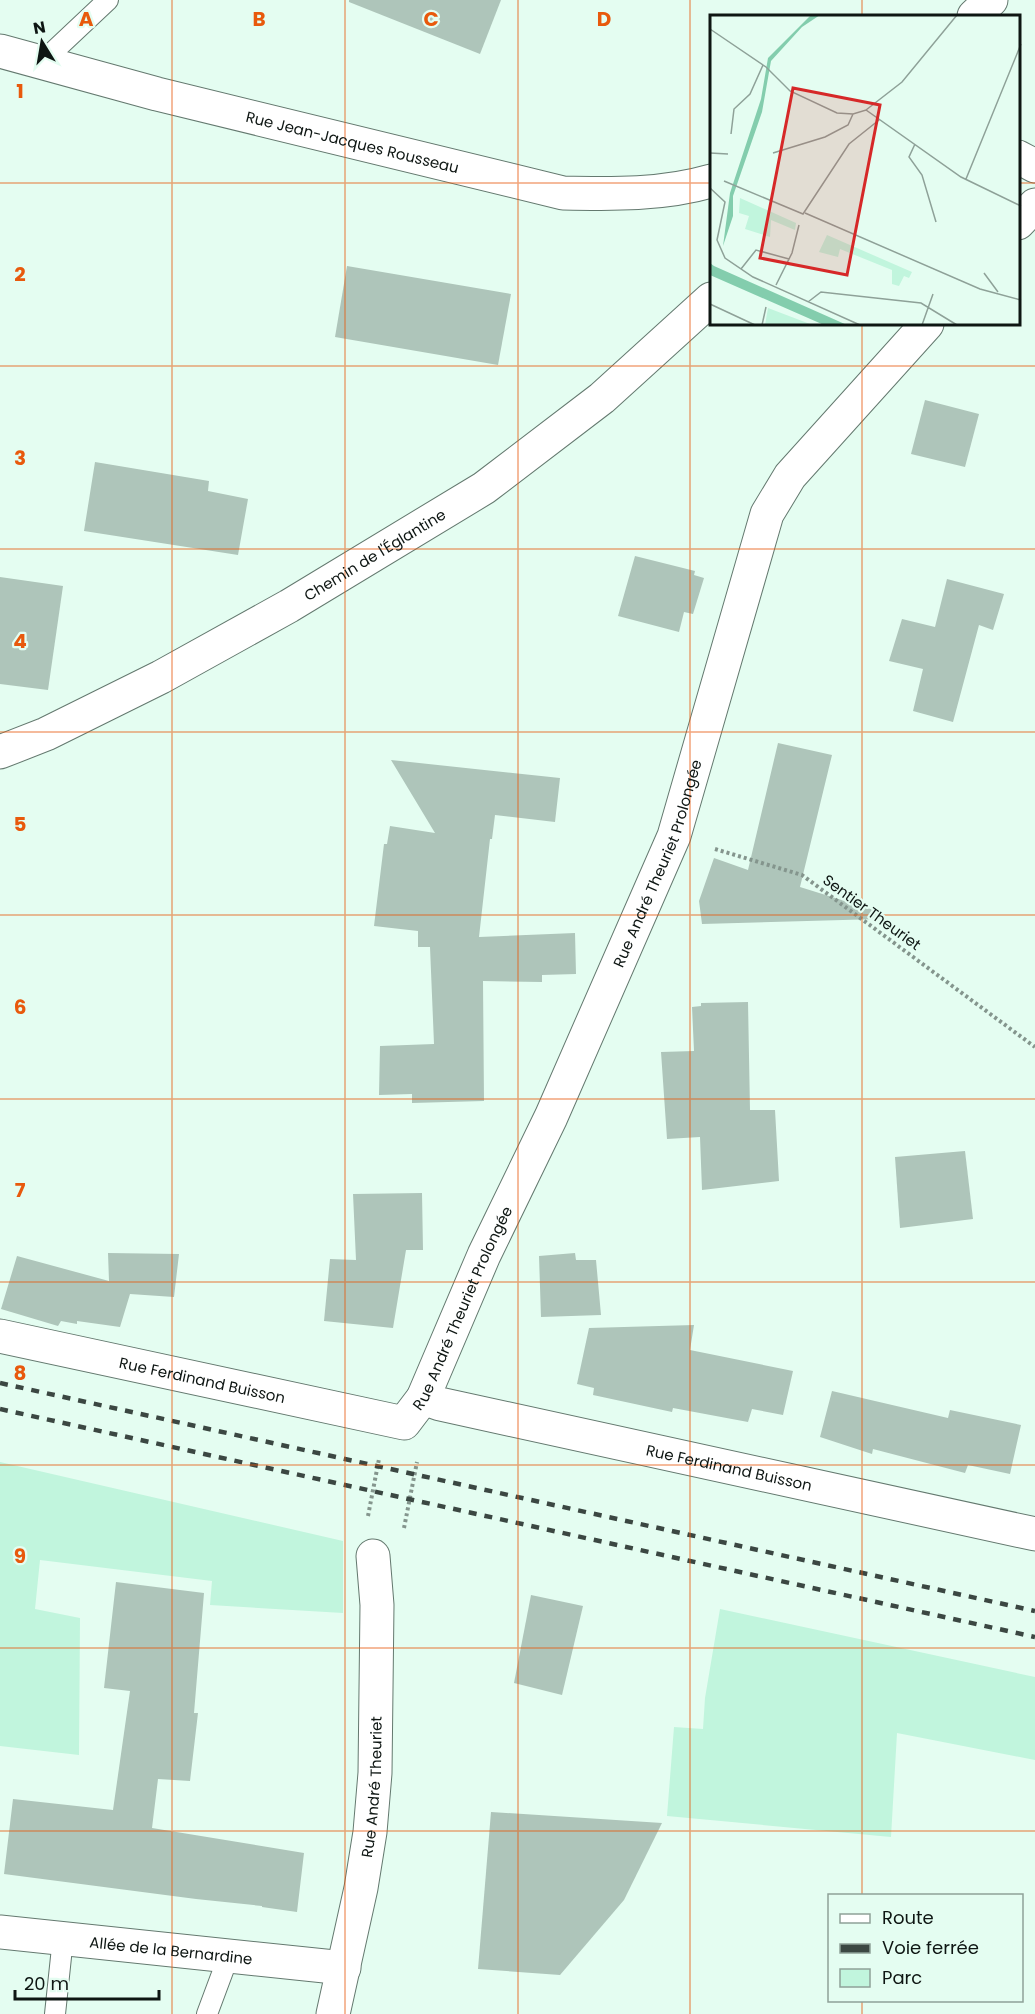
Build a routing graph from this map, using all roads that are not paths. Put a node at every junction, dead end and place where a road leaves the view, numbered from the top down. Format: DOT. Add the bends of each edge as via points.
graph roads {
  1 [pos="108,0"];
  2 [pos="991,0"];
  3 [pos="975,15"];
  4 [pos="0,51"];
  5 [pos="40,64"];
  6 [pos="1020,158"];
  7 [pos="1035,166"];
  8 [pos="710,182"];
  9 [pos="1035,205"];
  10 [pos="1020,221"];
  11 [pos="710,300"];
  12 [pos="925,326"];
  13 [pos="0,752"];
  14 [pos="0,1336"];
  15 [pos="414,1410"];
  16 [pos="1035,1534"];
  17 [pos="374,1556"];
  18 [pos="0,1932"];
  19 [pos="63,1938"];
  20 [pos="229,1955"];
  21 [pos="344,1968"];
  22 [pos="56,2014"];
  23 [pos="207,2014"];
  24 [pos="333,2014"];
  1 -- 5 [label="lane"];
  2 -- 3 [label="street"];
  4 -- 5 [label="street, Rue Jean-Jacques Rousseau"];
  5 -- 8 [label="street, Rue Jean-Jacques Rousseau" via="563,193 629,195"];
  6 -- 7 [label="street"];
  9 -- 10 [label="street"];
  11 -- 13 [label="street, Chemin de l'Églantine" via="602,398 484,488 289,606 161,677 46,734"];
  12 -- 15 [label="street, Rue André Theuriet Prolongée" via="790,476 767,514 674,836 551,1118"];
  14 -- 15 [label="street, Rue Ferdinand Buisson"];
  15 -- 16 [label="street, Rue Ferdinand Buisson" via="440,1404"];
  17 -- 21 [label="street, Rue André Theuriet" via="375,1773 366,1855"];
  18 -- 19 [label="street, Allée de la Bernardine"];
  19 -- 20 [label="street, Allée de la Bernardine"];
  19 -- 22 [label="lane"];
  20 -- 21 [label="street, Allée de la Bernardine"];
  20 -- 23 [label="lane"];
  21 -- 24 [label="street, Rue André Theuriet"];
}
